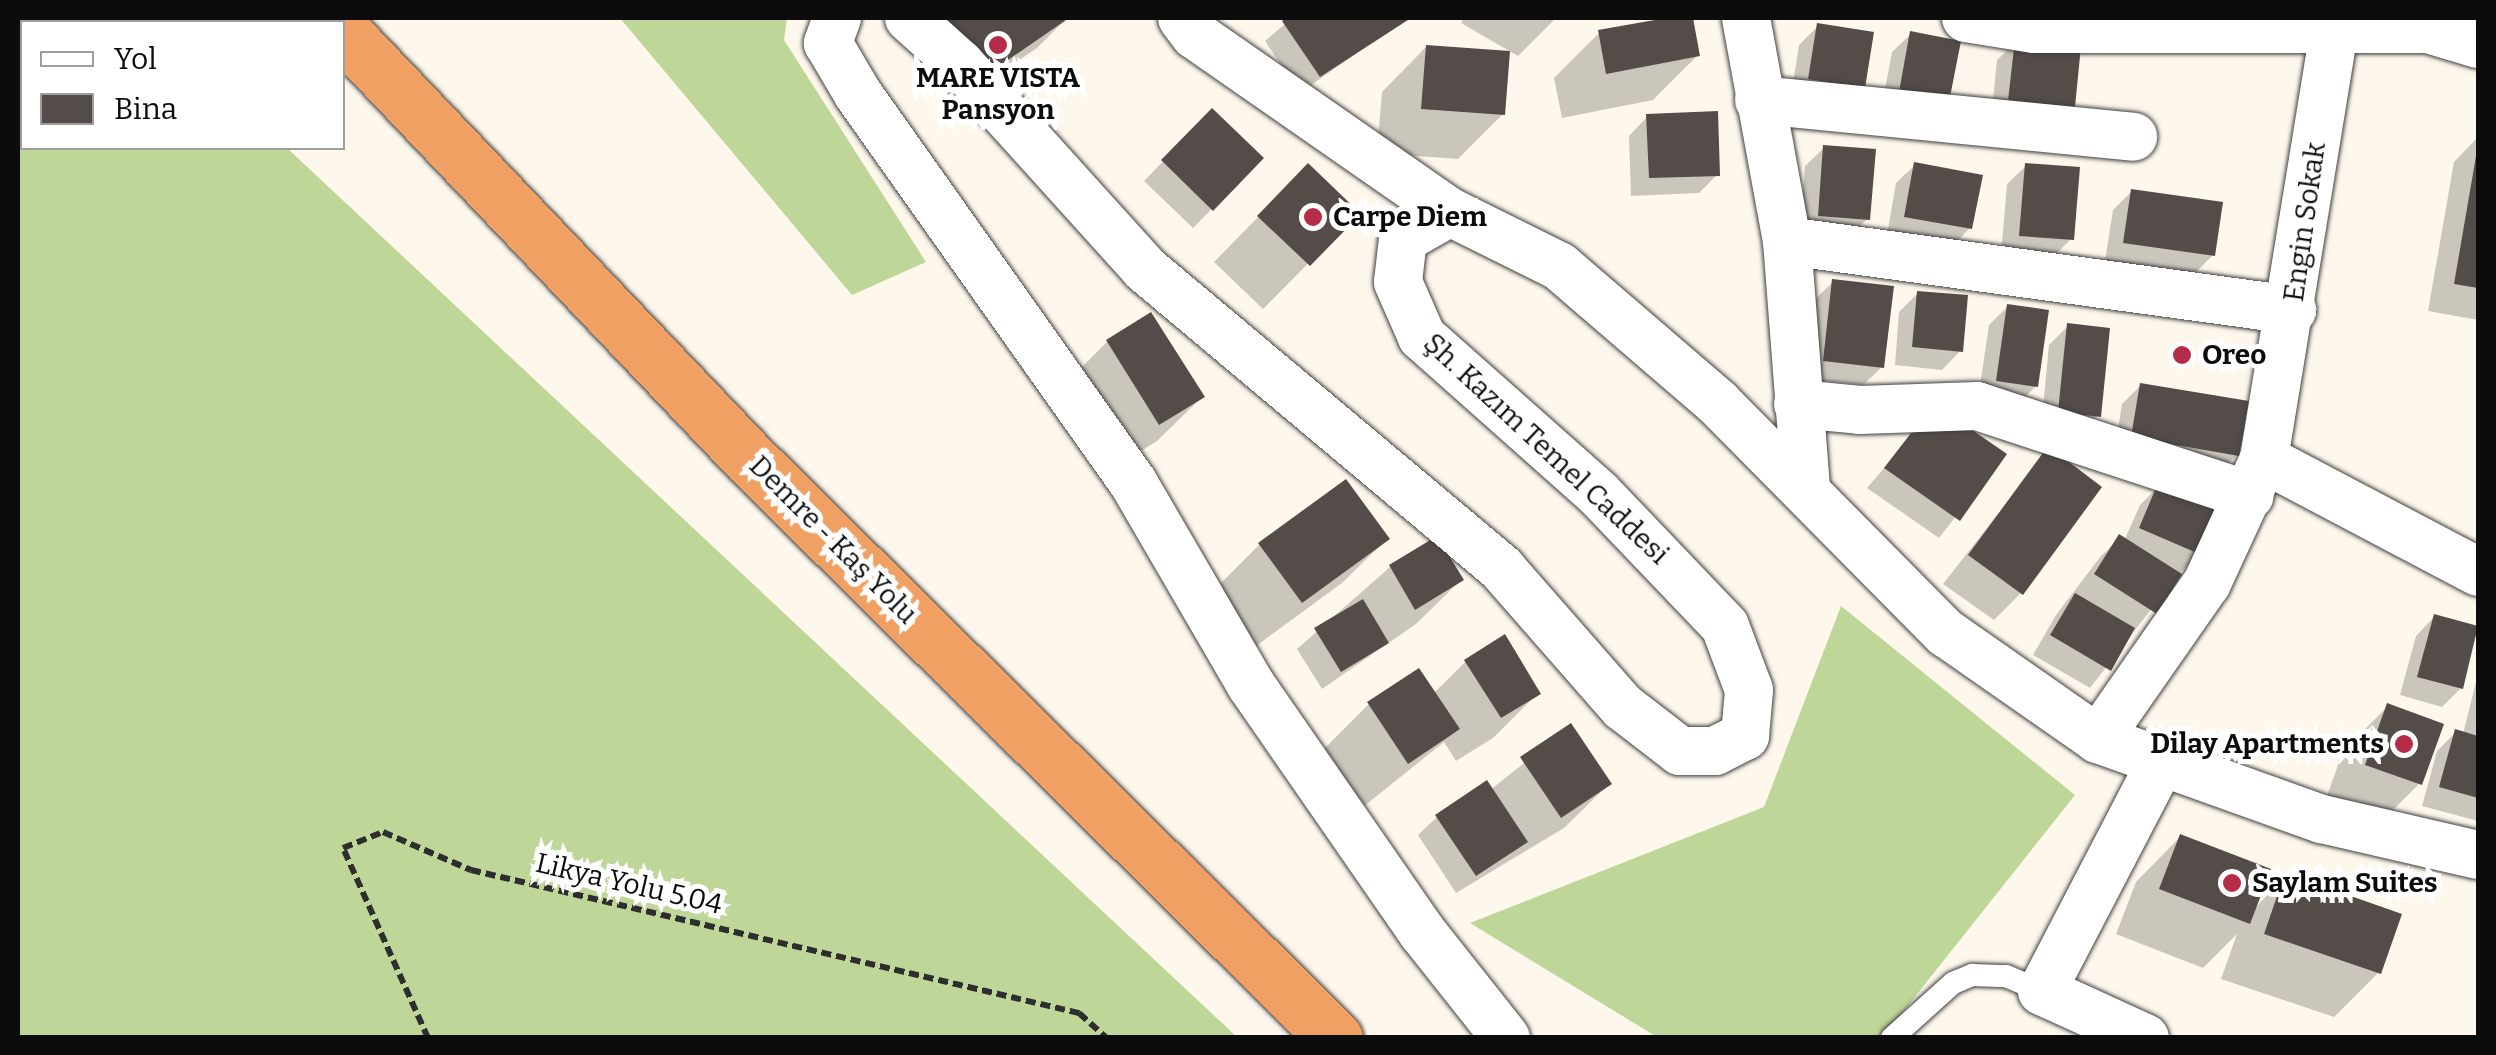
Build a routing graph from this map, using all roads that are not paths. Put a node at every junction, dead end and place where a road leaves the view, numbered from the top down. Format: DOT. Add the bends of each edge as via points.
graph roads {
  1 [pos="384,18"];
  2 [pos="836,18"];
  3 [pos="909,18"];
  4 [pos="1182,18"];
  5 [pos="1746,18"];
  6 [pos="1966,18"];
  7 [pos="2334,24"];
  8 [pos="345,34"];
  9 [pos="2478,44"];
  10 [pos="1759,100"];
  11 [pos="2132,137"];
  12 [pos="456,149"];
  13 [pos="1450,212"];
  14 [pos="1787,240"];
  15 [pos="2292,310"];
  16 [pos="1798,404"];
  17 [pos="2257,478"];
  18 [pos="1806,489"];
  19 [pos="2478,572"];
  20 [pos="2098,740"];
  21 [pos="2158,766"];
  22 [pos="2478,855"];
  23 [pos="2042,992"];
  24 [pos="1335,1038"];
  25 [pos="1506,1038"];
  26 [pos="1892,1038"];
  27 [pos="2145,1038"];
  1 -- 12 [label="highway"];
  2 -- 25 [label="street" via="828,44 858,94 1134,484 1251,685 1422,932"];
  3 -- 13 [label="street, Şh. Kazım Temel Caddesi" via="960,64 1146,269 1502,569 1623,707 1680,751 1715,752 1745,736 1749,690 1724,626 1600,494 1422,337 1398,282 1404,239"];
  4 -- 13 [label="street" via="1194,35"];
  5 -- 10 [label="street"];
  6 -- 7 [label="street" via="2034,29"];
  7 -- 9 [label="street" via="2428,29"];
  7 -- 15 [label="street, Engin Sokak"];
  8 -- 12 [label="highway, Demre - Kaş Yolu"];
  10 -- 11 [label="street"];
  10 -- 14 [label="street"];
  12 -- 24 [label="highway, Demre - Kaş Yolu" via="748,457"];
  13 -- 18 [label="street" via="1560,266"];
  14 -- 15 [label="street"];
  14 -- 16 [label="street"];
  15 -- 17 [label="street, Engin Sokak"];
  16 -- 17 [label="street" via="1860,410 1977,406"];
  16 -- 18 [label="street"];
  17 -- 19 [label="street"];
  17 -- 20 [label="street, Engin Sokak" via="2207,583"];
  18 -- 20 [label="street" via="1946,633"];
  20 -- 21 [label="street"];
  21 -- 22 [label="street" via="2322,818"];
  21 -- 23 [label="street"];
  23 -- 26 [label="lane" via="2006,976 1972,975 1953,983"];
  23 -- 27 [label="street"];
}
